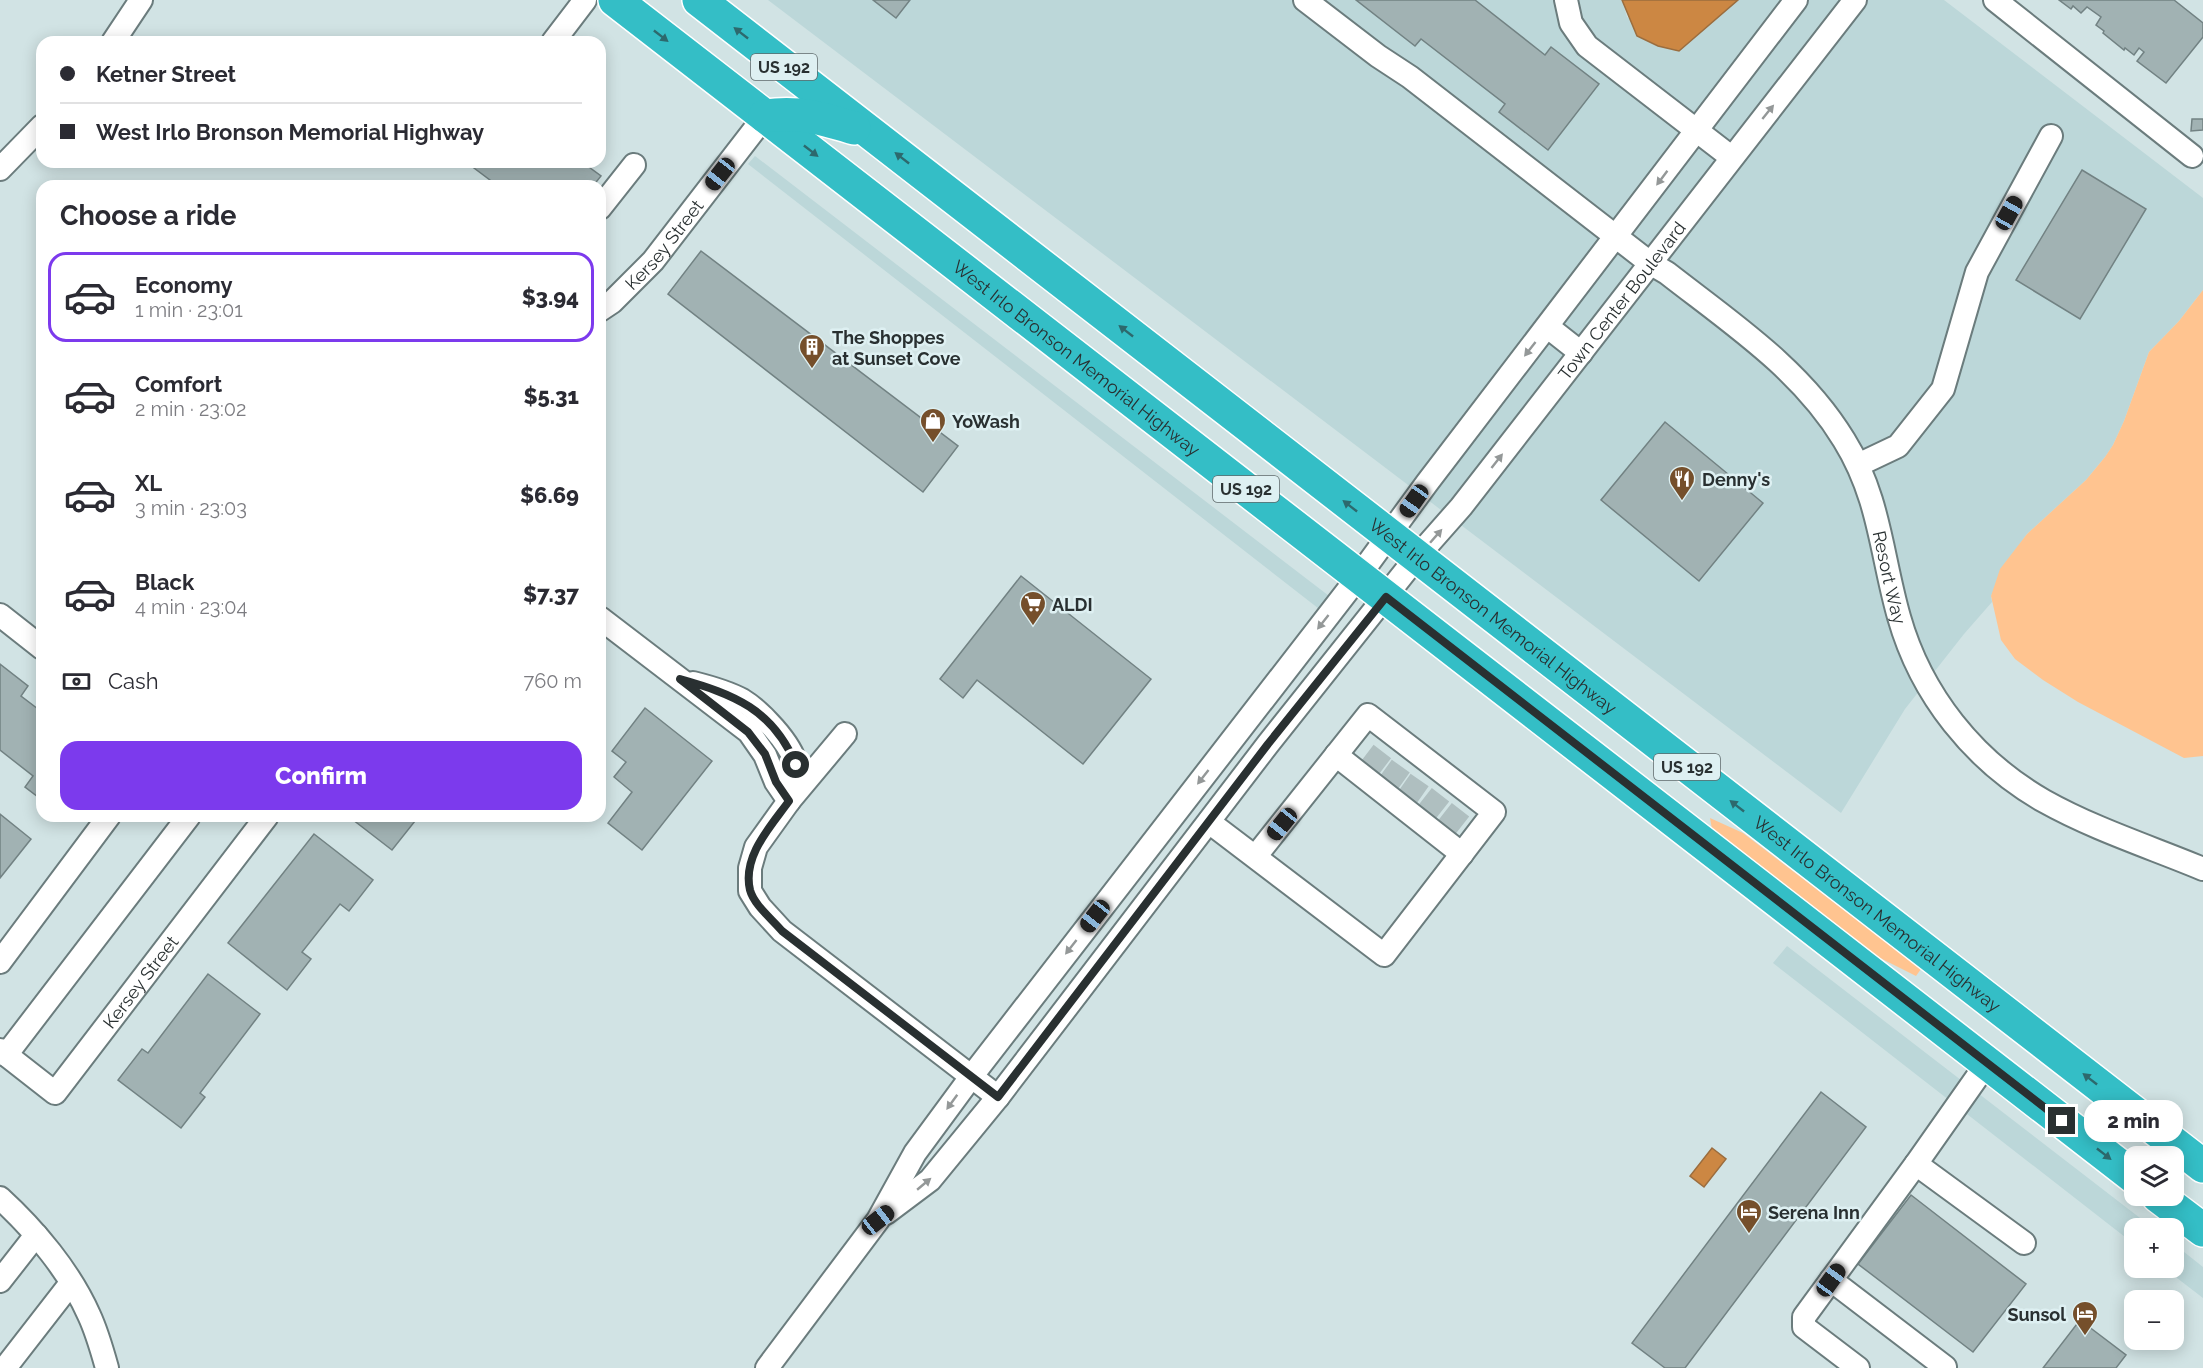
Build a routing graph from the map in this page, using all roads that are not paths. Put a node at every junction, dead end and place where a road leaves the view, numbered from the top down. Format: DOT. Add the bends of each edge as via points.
graph roads {
  1 [pos="141,0"];
  2 [pos="585,0"];
  3 [pos="615,0"];
  4 [pos="699,0"];
  5 [pos="1305,0"];
  6 [pos="1566,0"];
  7 [pos="1796,0"];
  8 [pos="1855,0"];
  9 [pos="1995,0"];
  10 [pos="116,36"];
  11 [pos="558,36"];
  12 [pos="765,116"];
  13 [pos="1697,131"];
  14 [pos="36,132"];
  15 [pos="870,133"];
  16 [pos="2051,136"];
  17 [pos="2192,156"];
  18 [pos="1731,157"];
  19 [pos="633,165"];
  20 [pos="0,169"];
  21 [pos="606,200"];
  22 [pos="1616,237"];
  23 [pos="1650,263"];
  24 [pos="606,306"];
  25 [pos="1548,327"];
  26 [pos="1581,353"];
  27 [pos="1858,465"];
  28 [pos="1389,536"];
  29 [pos="1416,558"];
  30 [pos="1359,576"];
  31 [pos="1386,597"];
  32 [pos="0,615"];
  33 [pos="606,623"];
  34 [pos="36,643"];
  35 [pos="1244,724"];
  36 [pos="845,734"];
  37 [pos="1268,744"];
  38 [pos="1336,755"];
  39 [pos="789,801"];
  40 [pos="105,822"];
  41 [pos="184,822"];
  42 [pos="262,822"];
  43 [pos="1209,822"];
  44 [pos="1462,854"];
  45 [pos="1256,858"];
  46 [pos="1137,863"];
  47 [pos="2203,869"];
  48 [pos="1162,883"];
  49 [pos="0,962"];
  50 [pos="3,1052"];
  51 [pos="1987,1063"];
  52 [pos="971,1077"];
  53 [pos="998,1097"];
  54 [pos="2200,1163"];
  55 [pos="1916,1164"];
  56 [pos="2124,1168"];
  57 [pos="2184,1195"];
  58 [pos="0,1198"];
  59 [pos="2203,1203"];
  60 [pos="2171,1206"];
  61 [pos="878,1220"];
  62 [pos="2203,1230"];
  63 [pos="36,1235"];
  64 [pos="2024,1243"];
  65 [pos="1831,1280"];
  66 [pos="0,1281"];
  67 [pos="71,1283"];
  68 [pos="1945,1367"];
  69 [pos="5,1368"];
  70 [pos="107,1368"];
  71 [pos="766,1368"];
  72 [pos="1858,1368"];
  1 -- 10 [label="street"];
  2 -- 11 [label="street"];
  3 -- 12 [label="highway, West Irlo Bronson Memorial Highway / US 192, one-way"];
  15 -- 4 [label="highway, West Irlo Bronson Memorial Highway / US 192, one-way"];
  5 -- 22 [label="street, Resort Way"];
  6 -- 13 [label="street" via="1571,22 1587,46"];
  7 -- 13 [label="street"];
  18 -- 8 [label="street, Town Center Boulevard, one-way"];
  9 -- 17 [label="street"];
  12 -- 15 [label="highway" via="787,112"];
  12 -- 24 [label="street, Kersey Street" via="653,261"];
  12 -- 30 [label="highway, West Irlo Bronson Memorial Highway / US 192, one-way"];
  13 -- 18 [label="street"];
  13 -- 22 [label="street, one-way"];
  14 -- 20 [label="street"];
  28 -- 15 [label="highway, West Irlo Bronson Memorial Highway / US 192, one-way"];
  16 -- 27 [label="street" via="1977,272 1943,389 1898,446"];
  18 -- 23 [label="street, Town Center Boulevard"];
  19 -- 21 [label="street"];
  22 -- 23 [label="street, Resort Way"];
  22 -- 25 [label="street"];
  23 -- 26 [label="street, Town Center Boulevard"];
  23 -- 27 [label="street, Resort Way" via="1788,369 1820,404"];
  25 -- 26 [label="street"];
  25 -- 28 [label="street, one-way"];
  29 -- 26 [label="street, Town Center Boulevard, one-way" via="1461,507"];
  27 -- 47 [label="street, Resort Way" via="1874,506 1894,602 1908,646 1957,729 1990,763 2044,800"];
  28 -- 29 [label="highway, West Irlo Bronson Memorial Highway / US 192"];
  28 -- 30 [label="street"];
  29 -- 31 [label="street, Town Center Boulevard"];
  54 -- 29 [label="highway, West Irlo Bronson Memorial Highway / US 192, one-way"];
  30 -- 31 [label="highway, West Irlo Bronson Memorial Highway / US 192"];
  30 -- 35 [label="street, one-way"];
  31 -- 37 [label="street, Town Center Boulevard"];
  31 -- 51 [label="highway, West Irlo Bronson Memorial Highway / US 192"];
  32 -- 34 [label="street"];
  33 -- 39 [label="street" via="748,732 765,754"];
  35 -- 37 [label="street"];
  35 -- 46 [label="street, one-way"];
  36 -- 39 [label="street"];
  37 -- 43 [label="street, Town Center Boulevard"];
  38 -- 44 [label="street" via="1423,816"];
  38 -- 44 [label="street" via="1368,715 1390,742 1466,802 1494,812"];
  38 -- 45 [label="street"];
  39 -- 52 [label="street" via="756,847 750,868 750,891 760,907 782,931"];
  40 -- 49 [label="street"];
  41 -- 50 [label="street"];
  42 -- 50 [label="street, Kersey Street" via="55,1093"];
  43 -- 45 [label="street"];
  43 -- 48 [label="street, Town Center Boulevard"];
  44 -- 45 [label="street" via="1384,955"];
  46 -- 48 [label="street"];
  46 -- 52 [label="street, one-way"];
  48 -- 53 [label="street, Town Center Boulevard"];
  51 -- 55 [label="street"];
  51 -- 56 [label="highway, West Irlo Bronson Memorial Highway / US 192, one-way"];
  52 -- 53 [label="street"];
  52 -- 61 [label="street, one-way" via="915,1153"];
  61 -- 53 [label="street, Town Center Boulevard, one-way" via="930,1180"];
  55 -- 64 [label="street"];
  55 -- 65 [label="street"];
  57 -- 59 [label="highway"];
  58 -- 63 [label="street"];
  60 -- 62 [label="highway"];
  61 -- 71 [label="street"];
  63 -- 66 [label="street"];
  63 -- 67 [label="street"];
  65 -- 68 [label="street"];
  65 -- 72 [label="street" via="1804,1317 1804,1327"];
  67 -- 69 [label="street"];
  67 -- 70 [label="street" via="88,1313"];
}
